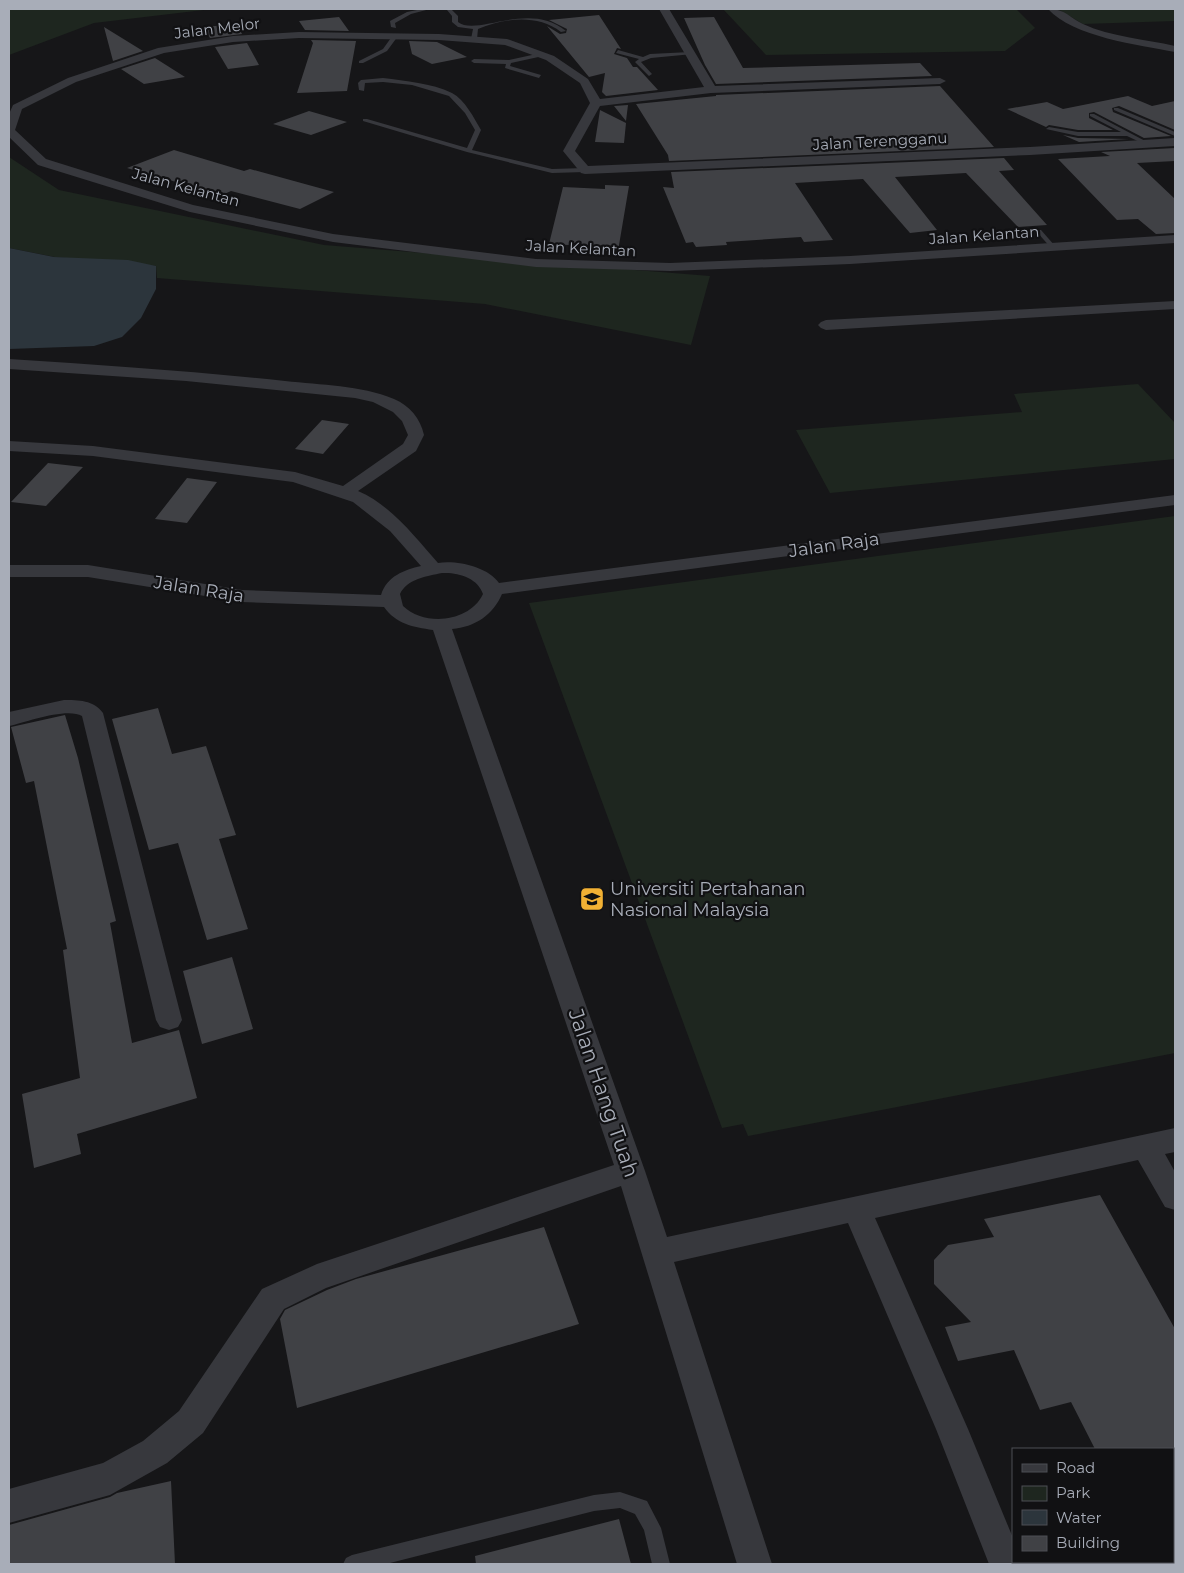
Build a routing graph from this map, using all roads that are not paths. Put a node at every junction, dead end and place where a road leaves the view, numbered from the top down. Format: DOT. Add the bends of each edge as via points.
graph roads {
  1 [pos="428,9"];
  2 [pos="443,9"];
  3 [pos="664,9"];
  4 [pos="1053,9"];
  5 [pos="563,31"];
  6 [pos="395,32"];
  7 [pos="475,34"];
  8 [pos="1175,48"];
  9 [pos="618,52"];
  10 [pos="690,54"];
  11 [pos="541,55"];
  12 [pos="643,59"];
  13 [pos="474,61"];
  14 [pos="361,62"];
  15 [pos="509,62"];
  16 [pos="650,74"];
  17 [pos="539,76"];
  18 [pos="72,80"];
  19 [pos="940,81"];
  20 [pos="362,90"];
  21 [pos="711,90"];
  22 [pos="596,103"];
  23 [pos="1116,108"];
  24 [pos="1092,115"];
  25 [pos="365,120"];
  26 [pos="1049,129"];
  27 [pos="9,131"];
  28 [pos="1128,134"];
  29 [pos="1174,135"];
  30 [pos="993,140"];
  31 [pos="890,144"];
  32 [pos="1146,144"];
  33 [pos="1030,150"];
  34 [pos="469,151"];
  35 [pos="691,156"];
  36 [pos="585,170"];
  37 [pos="1039,231"];
  38 [pos="1175,239"];
  39 [pos="1053,247"];
  40 [pos="1175,305"];
  41 [pos="826,325"];
  42 [pos="9,364"];
  43 [pos="9,446"];
  44 [pos="345,492"];
  45 [pos="1175,500"];
  46 [pos="433,568"];
  47 [pos="9,571"];
  48 [pos="492,590"];
  49 [pos="391,601"];
  50 [pos="441,625"];
  51 [pos="9,720"];
  52 [pos="169,1020"];
  53 [pos="1175,1140"];
  54 [pos="1145,1146"];
  55 [pos="631,1171"];
  56 [pos="1175,1198"];
  57 [pos="856,1208"];
  58 [pos="658,1252"];
  59 [pos="9,1506"];
  60 [pos="352,1564"];
  61 [pos="661,1564"];
  62 [pos="754,1564"];
  63 [pos="1006,1564"];
  1 -- 6 [label="lane" via="392,22"];
  2 -- 7 [label="lane" via="448,9 455,16 454,22"];
  3 -- 10 [label="street"];
  4 -- 8 [label="street" via="1077,25 1107,35"];
  5 -- 7 [label="lane" via="557,24 536,19 504,20 488,22"];
  6 -- 7 [label="street, Jalan Melor"];
  6 -- 14 [label="lane" via="385,50"];
  6 -- 18 [label="street, Jalan Melor" via="232,39 162,50"];
  7 -- 11 [label="street, Jalan Melor"];
  9 -- 12 [label="lane"];
  10 -- 12 [label="lane"];
  10 -- 21 [label="street"];
  11 -- 15 [label="lane"];
  11 -- 22 [label="street, Jalan Melor" via="584,81"];
  12 -- 16 [label="lane" via="638,62"];
  13 -- 15 [label="lane"];
  15 -- 17 [label="lane" via="507,67"];
  18 -- 27 [label="street, Jalan Kelantan" via="17,107"];
  19 -- 21 [label="street"];
  20 -- 34 [label="lane" via="363,81 382,80 413,83 451,95 468,112 478,130"];
  21 -- 22 [label="street"];
  22 -- 36 [label="street" via="568,151"];
  23 -- 29 [label="lane"];
  24 -- 28 [label="lane"];
  25 -- 34 [label="lane"];
  26 -- 28 [label="lane" via="1089,136"];
  27 -- 39 [label="street, Jalan Kelantan" via="42,162 190,208 333,238 536,263 670,267"];
  28 -- 32 [label="lane"];
  29 -- 32 [label="street, Jalan Terengganu"];
  30 -- 33 [label="street" via="1009,141"];
  31 -- 35 [label="street"];
  32 -- 33 [label="street, Jalan Terengganu"];
  33 -- 36 [label="street, Jalan Terengganu"];
  34 -- 36 [label="lane" via="552,171"];
  37 -- 39 [label="lane"];
  38 -- 39 [label="street, Jalan Kelantan"];
  40 -- 41 [label="street"];
  42 -- 44 [label="street" via="237,380 353,393 403,410 414,423 416,435 410,447"];
  43 -- 44 [label="street" via="93,451 295,477"];
  44 -- 46 [label="street" via="378,511"];
  45 -- 48 [label="street, Jalan Raja"];
  46 -- 48 [label="street" via="465,569 478,574"];
  46 -- 49 [label="street" via="419,571 397,584"];
  47 -- 49 [label="street, Jalan Raja" via="88,571 242,596"];
  48 -- 50 [label="street" via="492,600 486,609 459,623"];
  49 -- 50 [label="street" via="396,611 407,618 423,624"];
  50 -- 55 [label="street, Jalan Hang Tuah"];
  51 -- 52 [label="street" via="64,707 82,707 92,713"];
  53 -- 54 [label="street"];
  54 -- 56 [label="street"];
  54 -- 57 [label="street"];
  55 -- 58 [label="street, Jalan Hang Tuah"];
  55 -- 59 [label="street" via="317,1278 273,1299 191,1422 155,1452 110,1478"];
  57 -- 58 [label="street"];
  57 -- 63 [label="street" via="952,1429"];
  58 -- 62 [label="street, Jalan Hang Tuah"];
  60 -- 61 [label="lane" via="594,1503 620,1500 641,1507 652,1528"];
}
